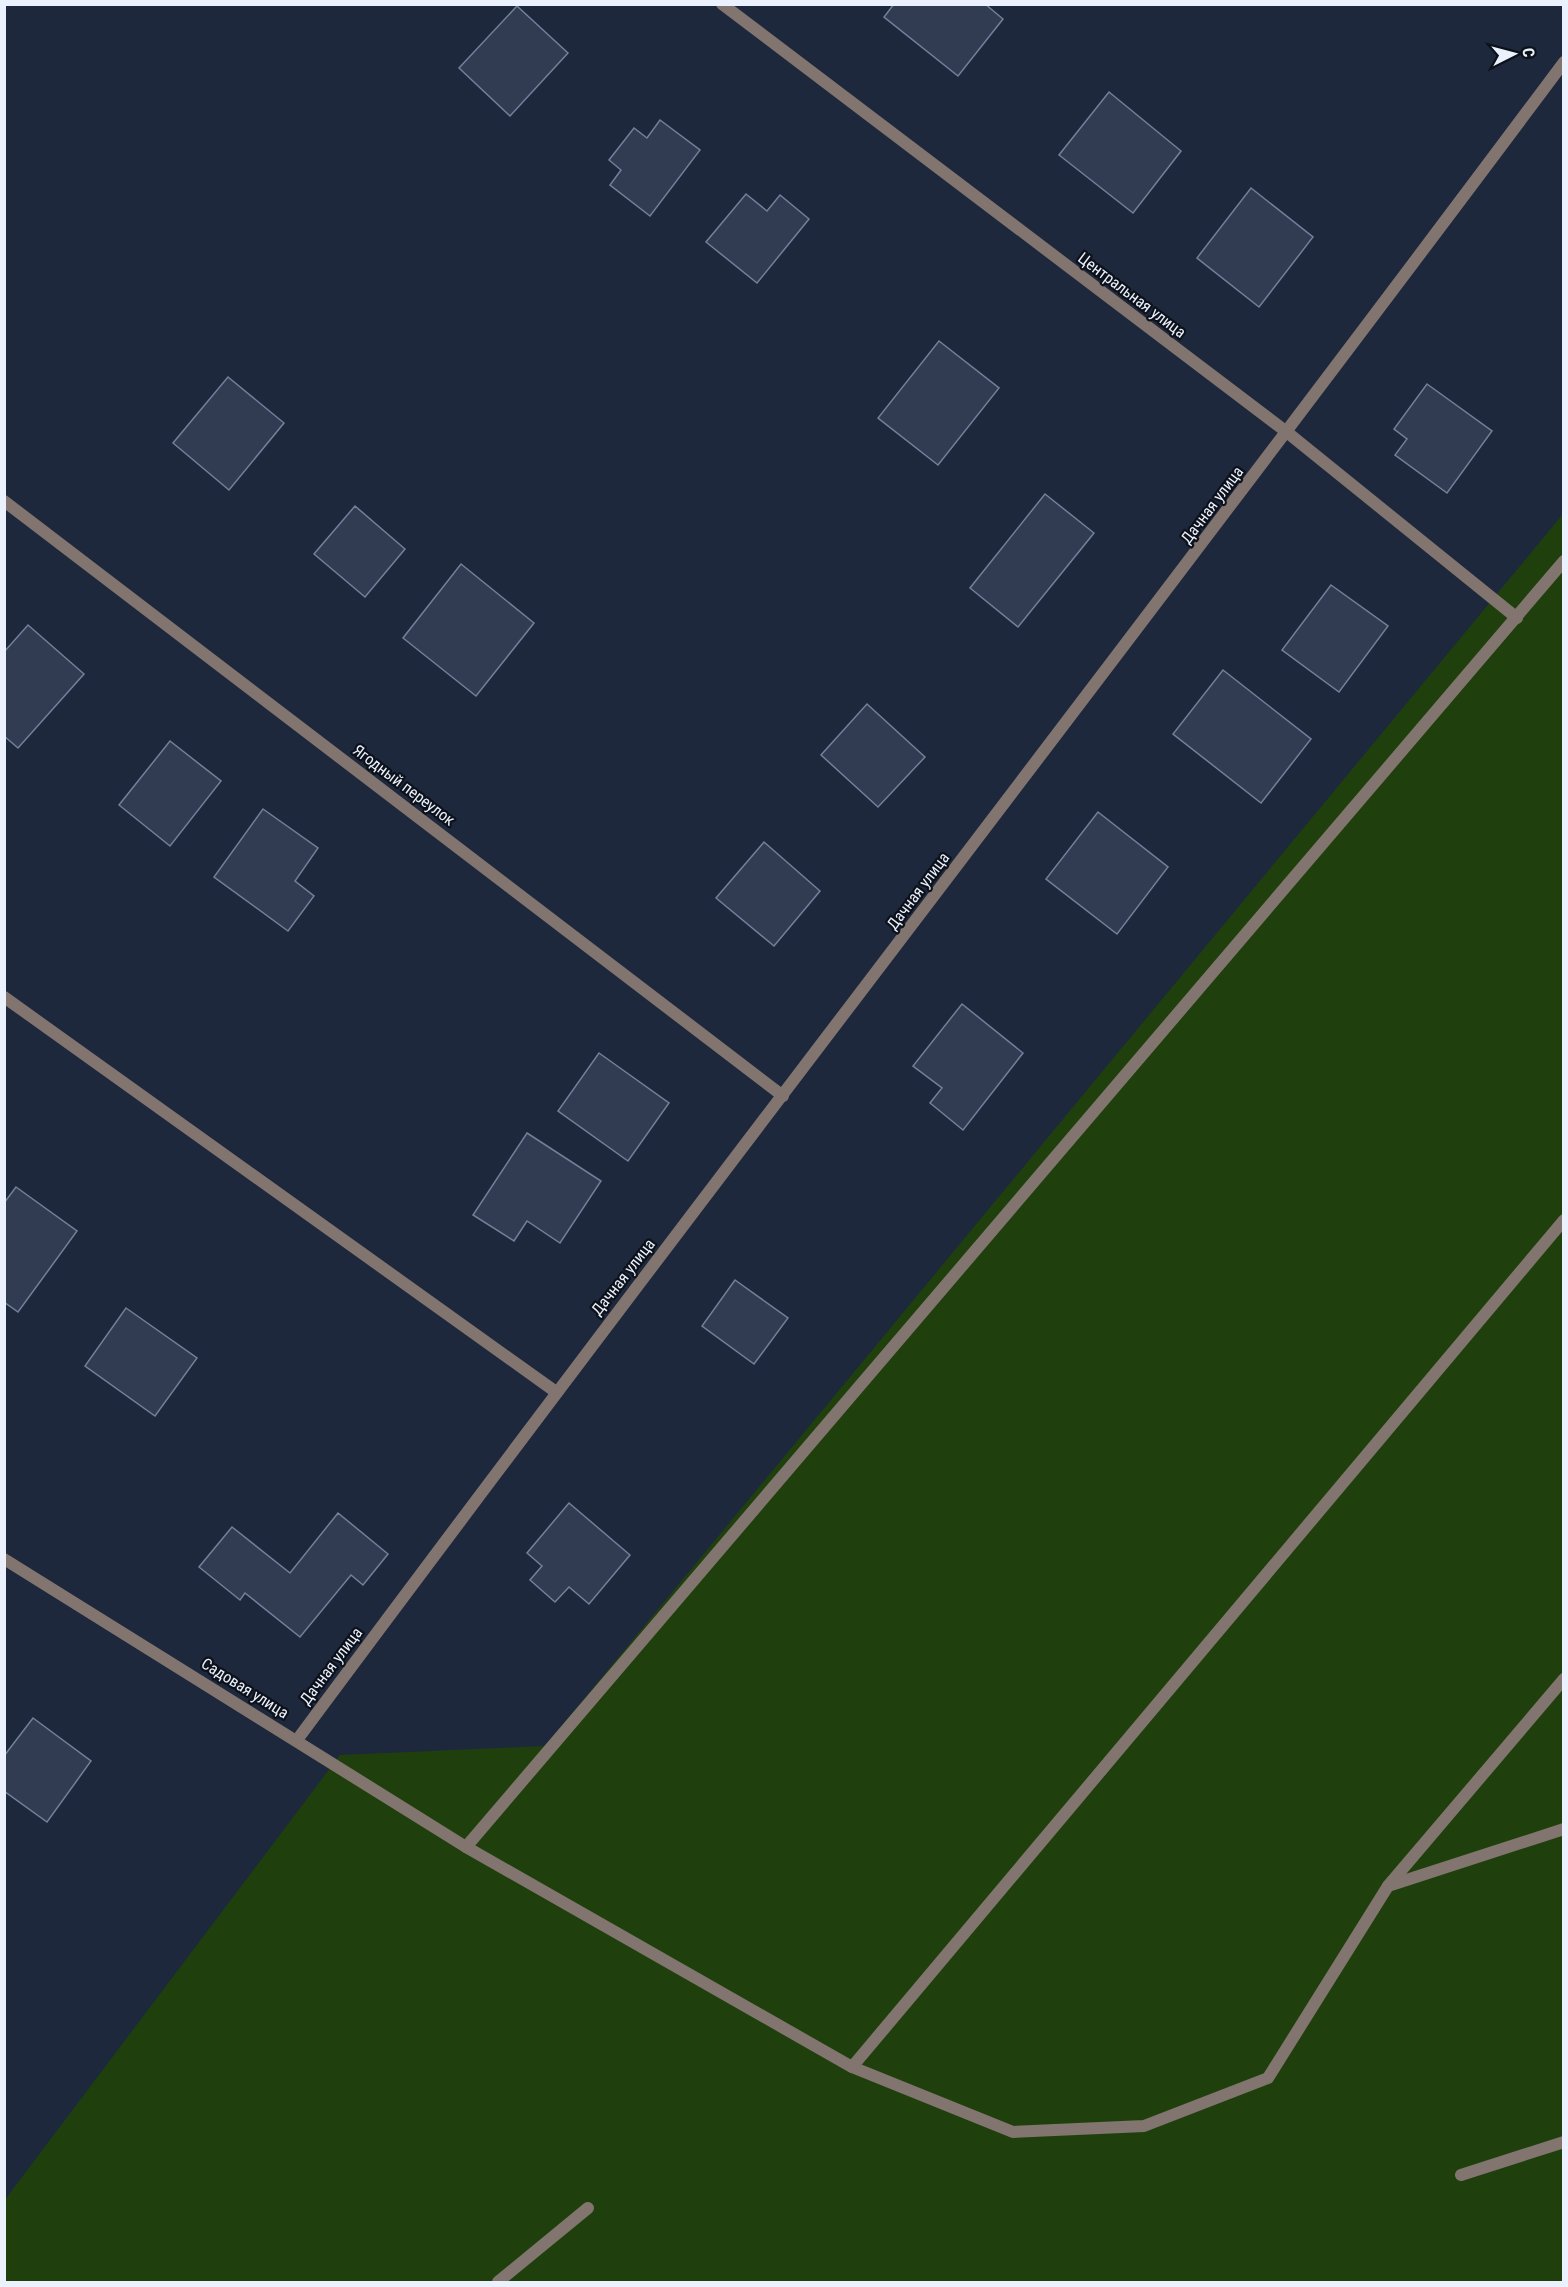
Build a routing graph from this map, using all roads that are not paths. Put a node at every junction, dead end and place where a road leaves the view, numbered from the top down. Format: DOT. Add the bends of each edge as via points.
graph roads {
  1 [pos="722,4"];
  2 [pos="1563,62"];
  3 [pos="1287,433"];
  4 [pos="4,501"];
  5 [pos="1563,561"];
  6 [pos="1517,618"];
  7 [pos="4,997"];
  8 [pos="783,1096"];
  9 [pos="1563,1220"];
  10 [pos="556,1392"];
  11 [pos="4,1559"];
  12 [pos="1563,1679"];
  13 [pos="297,1740"];
  14 [pos="1563,1829"];
  15 [pos="466,1847"];
  16 [pos="1388,1886"];
  17 [pos="852,2067"];
  18 [pos="1563,2142"];
  19 [pos="1461,2175"];
  20 [pos="588,2208"];
  21 [pos="498,2283"];
  1 -- 3 [label="street, Центральная улица"];
  2 -- 3 [label="street, Дачная улица"];
  3 -- 6 [label="street, Центральная улица"];
  3 -- 8 [label="street, Дачная улица"];
  4 -- 8 [label="street, Ягодный переулок"];
  5 -- 6 [label="street"];
  6 -- 15 [label="street"];
  7 -- 10 [label="street"];
  8 -- 10 [label="street, Дачная улица"];
  9 -- 17 [label="street"];
  10 -- 13 [label="street, Дачная улица"];
  11 -- 13 [label="street, Садовая улица"];
  12 -- 16 [label="street, Садовая улица"];
  13 -- 15 [label="street, Садовая улица"];
  14 -- 16 [label="street"];
  15 -- 17 [label="street, Садовая улица"];
  16 -- 17 [label="street, Садовая улица" via="1268,2078 1144,2126 1013,2132"];
  18 -- 19 [label="street"];
  20 -- 21 [label="street"];
}
